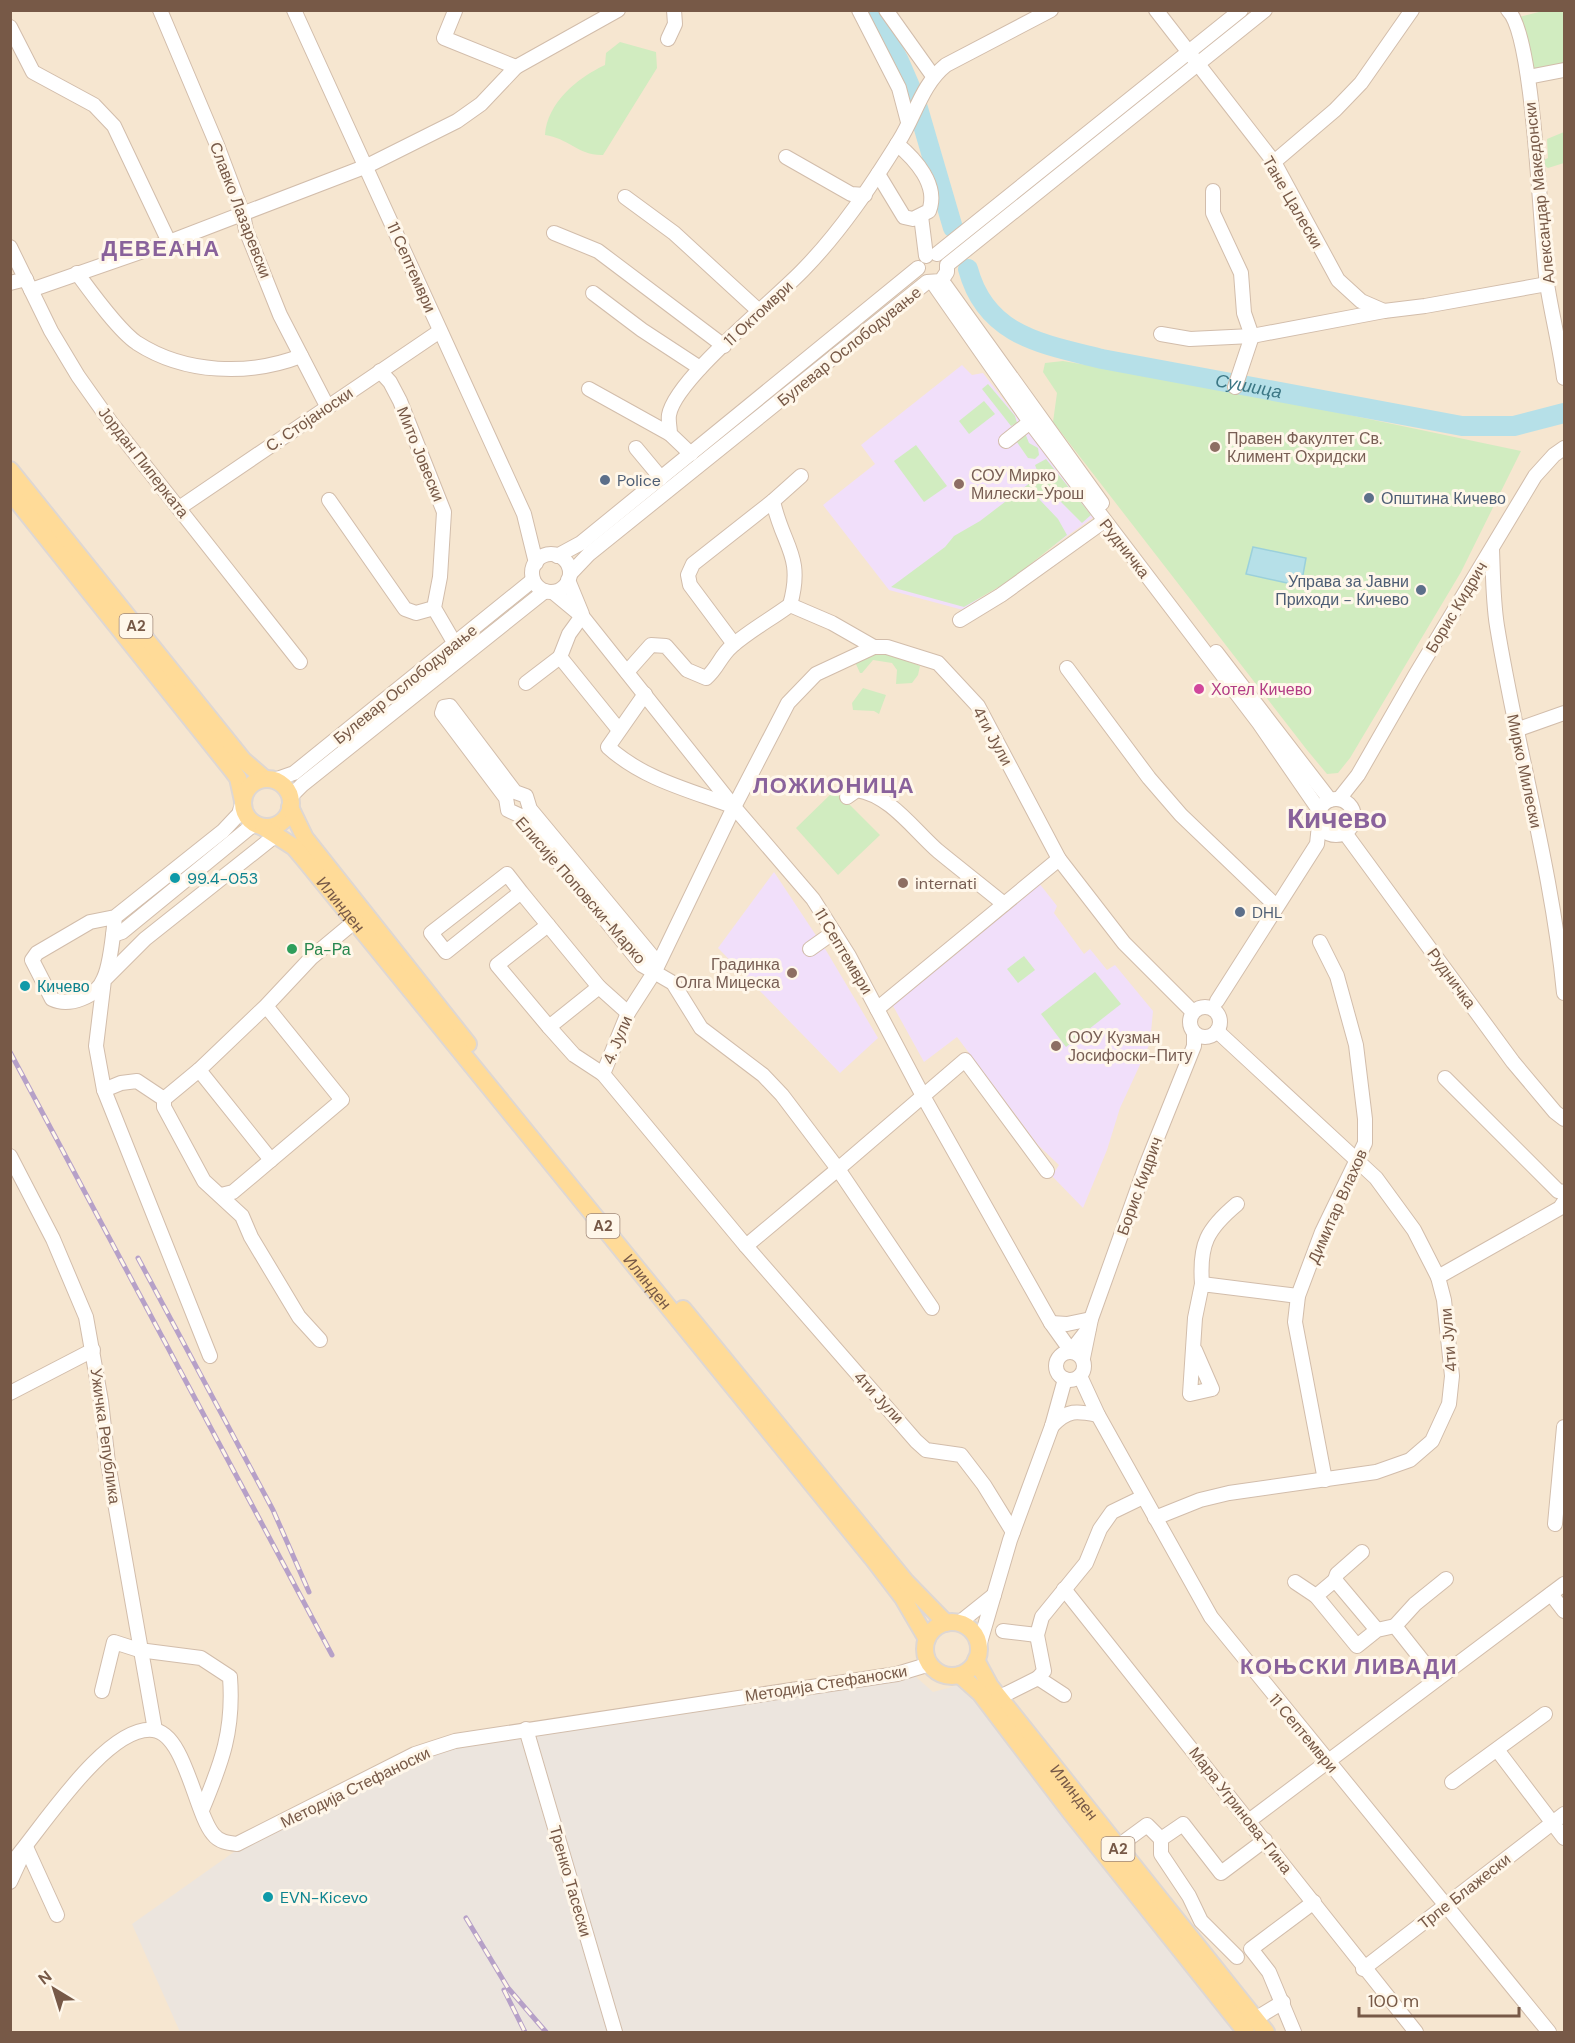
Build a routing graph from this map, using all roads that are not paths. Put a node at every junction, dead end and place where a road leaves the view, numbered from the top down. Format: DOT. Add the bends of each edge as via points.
graph roads {
  1 [pos="160,10"];
  2 [pos="294,10"];
  3 [pos="618,10"];
  4 [pos="674,10"];
  5 [pos="859,10"];
  6 [pos="886,10"];
  7 [pos="1051,10"];
  8 [pos="1156,10"];
  9 [pos="1241,10"];
  10 [pos="1265,10"];
  11 [pos="1412,10"];
  12 [pos="1508,10"];
  13 [pos="455,11"];
  14 [pos="10,27"];
  15 [pos="668,39"];
  16 [pos="1189,53"];
  17 [pos="1198,64"];
  18 [pos="516,68"];
  19 [pos="1564,70"];
  20 [pos="933,76"];
  21 [pos="1527,77"];
  22 [pos="911,117"];
  23 [pos="897,144"];
  24 [pos="786,158"];
  25 [pos="1274,162"];
  26 [pos="367,166"];
  27 [pos="878,174"];
  28 [pos="1213,191"];
  29 [pos="865,195"];
  30 [pos="625,197"];
  31 [pos="243,214"];
  32 [pos="921,216"];
  33 [pos="554,232"];
  34 [pos="168,242"];
  35 [pos="10,247"];
  36 [pos="927,258"];
  37 [pos="947,265"];
  38 [pos="77,273"];
  39 [pos="934,282"];
  40 [pos="10,283"];
  41 [pos="29,284"];
  42 [pos="1547,284"];
  43 [pos="593,293"];
  44 [pos="759,311"];
  45 [pos="1384,311"];
  46 [pos="441,331"];
  47 [pos="1161,334"];
  48 [pos="1252,336"];
  49 [pos="1561,336"];
  50 [pos="724,346"];
  51 [pos="301,356"];
  52 [pos="700,368"];
  53 [pos="380,371"];
  54 [pos="1564,378"];
  55 [pos="1236,380"];
  56 [pos="589,389"];
  57 [pos="327,406"];
  58 [pos="1030,422"];
  59 [pos="670,434"];
  60 [pos="1006,441"];
  61 [pos="636,448"];
  62 [pos="1564,448"];
  63 [pos="691,454"];
  64 [pos="10,470"];
  65 [pos="801,476"];
  66 [pos="661,478"];
  67 [pos="10,492"];
  68 [pos="329,500"];
  69 [pos="773,501"];
  70 [pos="179,508"];
  71 [pos="1104,521"];
  72 [pos="528,525"];
  73 [pos="1491,549"];
  74 [pos="555,555"];
  75 [pos="536,562"];
  76 [pos="569,577"];
  77 [pos="533,580"];
  78 [pos="549,592"];
  79 [pos="790,605"];
  80 [pos="434,608"];
  81 [pos="582,616"];
  82 [pos="960,620"];
  83 [pos="455,644"];
  84 [pos="734,644"];
  85 [pos="874,647"];
  86 [pos="560,657"];
  87 [pos="300,663"];
  88 [pos="1067,668"];
  89 [pos="627,672"];
  90 [pos="526,683"];
  91 [pos="645,694"];
  92 [pos="1564,713"];
  93 [pos="618,730"];
  94 [pos="1516,730"];
  95 [pos="269,779"];
  96 [pos="847,797"];
  97 [pos="243,801"];
  98 [pos="1339,801"];
  99 [pos="290,802"];
  100 [pos="734,807"];
  101 [pos="1318,810"];
  102 [pos="1319,825"];
  103 [pos="264,828"];
  104 [pos="1344,832"];
  105 [pos="1317,844"];
  106 [pos="1059,859"];
  107 [pos="521,892"];
  108 [pos="1004,904"];
  109 [pos="1276,906"];
  110 [pos="116,917"];
  111 [pos="354,922"];
  112 [pos="548,925"];
  113 [pos="834,932"];
  114 [pos="112,935"];
  115 [pos="1320,942"];
  116 [pos="810,949"];
  117 [pos="655,971"];
  118 [pos="104,980"];
  119 [pos="599,987"];
  120 [pos="1564,993"];
  121 [pos="266,1006"];
  122 [pos="877,1009"];
  123 [pos="1208,1009"];
  124 [pos="628,1013"];
  125 [pos="549,1027"];
  126 [pos="1203,1037"];
  127 [pos="199,1070"];
  128 [pos="603,1074"];
  129 [pos="1445,1078"];
  130 [pos="104,1090"];
  131 [pos="923,1096"];
  132 [pos="164,1099"];
  133 [pos="1564,1118"];
  134 [pos="10,1156"];
  135 [pos="271,1160"];
  136 [pos="1357,1161"];
  137 [pos="838,1169"];
  138 [pos="1047,1171"];
  139 [pos="1564,1192"];
  140 [pos="222,1196"];
  141 [pos="1564,1202"];
  142 [pos="1237,1204"];
  143 [pos="746,1246"];
  144 [pos="1438,1277"];
  145 [pos="1202,1284"];
  146 [pos="1298,1296"];
  147 [pos="932,1308"];
  148 [pos="1051,1323"];
  149 [pos="1090,1324"];
  150 [pos="320,1340"];
  151 [pos="93,1350"];
  152 [pos="1195,1350"];
  153 [pos="1077,1355"];
  154 [pos="210,1356"];
  155 [pos="1058,1359"];
  156 [pos="1080,1376"];
  157 [pos="1065,1379"];
  158 [pos="10,1393"];
  159 [pos="1098,1415"];
  160 [pos="1052,1426"];
  161 [pos="1564,1427"];
  162 [pos="1325,1480"];
  163 [pos="1143,1497"];
  164 [pos="1155,1518"];
  165 [pos="1555,1524"];
  166 [pos="1013,1532"];
  167 [pos="1362,1552"];
  168 [pos="1446,1579"];
  169 [pos="1335,1580"];
  170 [pos="1294,1582"];
  171 [pos="1564,1584"];
  172 [pos="1064,1589"];
  173 [pos="1551,1594"];
  174 [pos="994,1596"];
  175 [pos="1316,1596"];
  176 [pos="1564,1611"];
  177 [pos="953,1623"];
  178 [pos="1395,1626"];
  179 [pos="1377,1630"];
  180 [pos="1003,1631"];
  181 [pos="1037,1635"];
  182 [pos="927,1639"];
  183 [pos="139,1650"];
  184 [pos="977,1653"];
  185 [pos="930,1665"];
  186 [pos="960,1675"];
  187 [pos="1038,1678"];
  188 [pos="1437,1679"];
  189 [pos="102,1691"];
  190 [pos="1006,1694"];
  191 [pos="1064,1695"];
  192 [pos="1545,1714"];
  193 [pos="526,1729"];
  194 [pos="154,1730"];
  195 [pos="1498,1751"];
  196 [pos="1327,1760"];
  197 [pos="1452,1782"];
  198 [pos="202,1810"];
  199 [pos="1564,1814"];
  200 [pos="1250,1820"];
  201 [pos="1553,1823"];
  202 [pos="1564,1838"];
  203 [pos="1161,1839"];
  204 [pos="1265,1839"];
  205 [pos="26,1847"];
  206 [pos="1117,1847"];
  207 [pos="10,1864"];
  208 [pos="10,1882"];
  209 [pos="1314,1902"];
  210 [pos="1446,1905"];
  211 [pos="57,1915"];
  212 [pos="1251,1949"];
  213 [pos="1237,1957"];
  214 [pos="1363,1969"];
  215 [pos="1217,1971"];
  216 [pos="1283,2002"];
  217 [pos="1250,2026"];
  218 [pos="615,2032"];
  219 [pos="1266,2032"];
  220 [pos="1294,2032"];
  221 [pos="1416,2032"];
  222 [pos="1549,2032"];
  1 -- 31 [label="street, Славко Лазаревски"];
  2 -- 26 [label="street, 11 Септември"];
  3 -- 18 [label="street"];
  4 -- 15 [label="street" via="675,24"];
  5 -- 22 [label="street"];
  6 -- 20 [label="street"];
  7 -- 20 [label="street" via="946,65"];
  8 -- 16 [label="street, Тане Цалески"];
  9 -- 16 [label="street, Булевар Ослободување"];
  10 -- 17 [label="street"];
  11 -- 25 [label="street" via="1361,83"];
  12 -- 21 [label="street, Александар Македонски" via="1515,18"];
  13 -- 18 [label="street" via="444,38"];
  14 -- 34 [label="street" via="33,72 94,105 114,126"];
  16 -- 17 [label="street, Тане Цалески"];
  16 -- 36 [label="street, Булевар Ослободување"];
  17 -- 25 [label="street, Тане Цалески"];
  17 -- 37 [label="street"];
  18 -- 26 [label="street" via="457,121"];
  19 -- 21 [label="street"];
  20 -- 22 [label="street"];
  21 -- 42 [label="street, Александар Македонски"];
  22 -- 23 [label="street, 11 Октомври"];
  23 -- 27 [label="street, 11 Октомври"];
  23 -- 32 [label="street" via="924,172 931,208"];
  24 -- 29 [label="street" via="851,194"];
  25 -- 45 [label="street, Тане Цалески" via="1338,280 1361,301"];
  26 -- 31 [label="street"];
  26 -- 46 [label="street, 11 Септември"];
  27 -- 29 [label="street, 11 Октомври"];
  27 -- 32 [label="street" via="904,217"];
  28 -- 48 [label="street" via="1214,213 1241,273 1244,314"];
  29 -- 44 [label="street, 11 Октомври" via="804,269"];
  30 -- 44 [label="street" via="674,233"];
  31 -- 34 [label="street"];
  31 -- 51 [label="street, Славко Лазаревски" via="280,315"];
  32 -- 36 [label="street"];
  33 -- 50 [label="street" via="598,251"];
  34 -- 38 [label="street"];
  35 -- 41 [label="street, Јордан Пиперката"];
  36 -- 37 [label="street"];
  36 -- 39 [label="street, Рудничка" via="921,277"];
  36 -- 63 [label="street, Булевар Ослободување"];
  37 -- 39 [label="street, Булевар Ослободување" via="947,272"];
  38 -- 41 [label="street"];
  38 -- 51 [label="street" via="136,342 162,355 208,369 243,370 277,366"];
  39 -- 58 [label="street, Рудничка"];
  39 -- 76 [label="street, Булевар Ослободување" via="589,554"];
  39 -- 98 [label="street, Рудничка" via="967,312 1109,513"];
  40 -- 41 [label="street"];
  41 -- 70 [label="street, Јордан Пиперката" via="51,332 78,376"];
  42 -- 45 [label="street"];
  42 -- 49 [label="street, Александар Македонски"];
  43 -- 52 [label="street"];
  44 -- 50 [label="street, 11 Октомври"];
  45 -- 48 [label="street"];
  46 -- 53 [label="street, С. Стојаноски"];
  46 -- 72 [label="street, 11 Септември"];
  47 -- 48 [label="street" via="1190,339"];
  48 -- 55 [label="street"];
  49 -- 54 [label="street, Александар Македонски"];
  50 -- 52 [label="street, 11 Октомври"];
  51 -- 57 [label="street, Славко Лазаревски"];
  52 -- 59 [label="street, 11 Октомври" via="669,414"];
  53 -- 57 [label="street, С. Стојаноски"];
  53 -- 80 [label="street, Мито Јовески" via="400,401 444,512"];
  56 -- 59 [label="street"];
  57 -- 70 [label="street, С. Стојаноски"];
  58 -- 60 [label="street"];
  58 -- 71 [label="street, Рудничка"];
  59 -- 63 [label="street"];
  61 -- 66 [label="street"];
  62 -- 73 [label="street, Борис Кидрич" via="1535,476"];
  63 -- 66 [label="street, Булевар Ослободување"];
  64 -- 95 [label="main road, Илинден / A2" via="243,760"];
  65 -- 69 [label="street"];
  66 -- 74 [label="street, Булевар Ослободување" via="581,543"];
  67 -- 97 [label="main road, Илинден / A2" via="232,770"];
  68 -- 80 [label="street" via="405,609 416,613"];
  69 -- 79 [label="street" via="796,566"];
  69 -- 84 [label="street" via="693,564 688,575 690,585"];
  70 -- 87 [label="street, Јордан Пиперката"];
  71 -- 82 [label="street"];
  71 -- 101 [label="street, Рудничка" via="1265,731"];
  72 -- 74 [label="street, 11 Септември"];
  72 -- 75 [label="street, 11 Септември"];
  73 -- 94 [label="street, Мирко Милески" via="1496,624"];
  73 -- 98 [label="street, Борис Кидрич"];
  74 -- 75 [label="street"];
  74 -- 76 [label="street" via="567,563"];
  75 -- 77 [label="street"];
  76 -- 78 [label="street" via="562,588"];
  76 -- 81 [label="street, 11 Септември"];
  77 -- 78 [label="street"];
  77 -- 83 [label="street, Булевар Ослободување"];
  78 -- 81 [label="street, 11 Септември"];
  78 -- 99 [label="street, Булевар Ослободување" via="302,785"];
  79 -- 84 [label="street"];
  79 -- 85 [label="street"];
  80 -- 83 [label="street"];
  81 -- 86 [label="street" via="568,634"];
  81 -- 89 [label="street, 11 Септември"];
  83 -- 95 [label="street, Булевар Ослободување" via="294,773"];
  84 -- 89 [label="street" via="706,678 687,670 666,646 651,645"];
  85 -- 100 [label="street" via="816,674 788,704"];
  85 -- 106 [label="street, 4ти Јули" via="887,647 938,663 978,706"];
  86 -- 90 [label="street"];
  86 -- 93 [label="street"];
  88 -- 109 [label="street" via="1181,815"];
  89 -- 91 [label="street, 11 Септември"];
  91 -- 93 [label="street"];
  91 -- 100 [label="street, 11 Септември"];
  92 -- 94 [label="street"];
  93 -- 100 [label="street" via="608,747 626,763 651,777"];
  94 -- 120 [label="street, Мирко Милески" via="1551,893"];
  95 -- 97 [label="main road" via="247,788"];
  95 -- 99 [label="main road, Илинден / A2" via="284,786"];
  96 -- 108 [label="street" via="856,790 864,791 897,811"];
  97 -- 103 [label="main road, Илинден / A2" via="244,811"];
  97 -- 110 [label="street" via="239,814 223,831"];
  98 -- 101 [label="street"];
  98 -- 104 [label="street" via="1354,818"];
  99 -- 103 [label="main road" via="283,820"];
  99 -- 177 [label="main road, Илинден / A2" via="305,838 364,915 845,1509 926,1605"];
  100 -- 113 [label="street, 11 Септември" via="786,865"];
  100 -- 117 [label="street, 4. Јули"];
  101 -- 102 [label="street"];
  102 -- 104 [label="street" via="1326,833"];
  102 -- 105 [label="street"];
  103 -- 111 [label="main road, Илинден / A2" via="294,847"];
  103 -- 114 [label="street" via="122,932"];
  103 -- 118 [label="street"];
  104 -- 105 [label="street"];
  104 -- 133 [label="street, Рудничка"];
  105 -- 109 [label="street"];
  106 -- 108 [label="street"];
  106 -- 123 [label="street, 4ти Јули" via="1124,944"];
  107 -- 107 [label="street" via="446,952 431,933 507,874"];
  107 -- 112 [label="street"];
  108 -- 122 [label="street"];
  109 -- 123 [label="street"];
  110 -- 114 [label="street"];
  110 -- 118 [label="street" via="90,922 37,953 32,960 51,999 60,1003 82,1000"];
  111 -- 121 [label="street" via="312,957"];
  111 -- 182 [label="main road, Илинден / A2" via="873,1560"];
  112 -- 119 [label="street"];
  112 -- 125 [label="street" via="497,965"];
  113 -- 116 [label="street"];
  113 -- 122 [label="street, 11 Септември"];
  114 -- 118 [label="street"];
  115 -- 136 [label="street, Димитар Влахов" via="1337,976 1356,1045 1365,1119 1365,1143"];
  117 -- 117 [label="street, Елисије Поповски-Марко" via="652,956 530,809 526,796 515,792 450,706 444,707 442,713 506,798 508,810 521,816 642,964"];
  117 -- 124 [label="street, 4. Јули"];
  117 -- 137 [label="street, Елисије Поповски-Марко" via="673,983 700,1028 782,1095"];
  118 -- 130 [label="street" via="96,1046"];
  119 -- 124 [label="street"];
  119 -- 125 [label="street"];
  121 -- 127 [label="street"];
  121 -- 135 [label="street" via="342,1100"];
  122 -- 131 [label="street, 11 Септември"];
  123 -- 126 [label="street" via="1219,1026"];
  123 -- 126 [label="street" via="1190,1024"];
  124 -- 128 [label="street, 4. Јули"];
  125 -- 128 [label="street" via="574,1055"];
  126 -- 136 [label="street, 4ти Јули"];
  126 -- 149 [label="street, Борис Кидрич" via="1145,1168"];
  127 -- 132 [label="street"];
  127 -- 135 [label="street"];
  128 -- 143 [label="street, 4. Јули"];
  129 -- 139 [label="street" via="1558,1191"];
  130 -- 132 [label="street" via="137,1081"];
  130 -- 154 [label="street"];
  131 -- 137 [label="street"];
  131 -- 138 [label="street" via="965,1060"];
  131 -- 148 [label="street, 11 Септември"];
  132 -- 140 [label="street" via="164,1107 204,1180"];
  134 -- 151 [label="street, Ужичка Република" via="75,1287"];
  135 -- 140 [label="street" via="233,1192"];
  136 -- 144 [label="street, 4ти Јули" via="1389,1192"];
  136 -- 146 [label="street, Димитар Влахов" via="1322,1232"];
  137 -- 143 [label="street"];
  137 -- 147 [label="street, Елисије Поповски-Марко"];
  140 -- 150 [label="street" via="242,1216 299,1317"];
  141 -- 144 [label="street" via="1560,1208"];
  142 -- 145 [label="street" via="1205,1239"];
  143 -- 166 [label="street, 4ти Јули" via="916,1441 926,1450 961,1455"];
  144 -- 162 [label="street, 4ти Јули" via="1449,1329 1452,1376 1449,1404 1432,1441 1410,1460 1376,1472"];
  145 -- 146 [label="street"];
  145 -- 152 [label="street"];
  146 -- 162 [label="street, Димитар Влахов" via="1295,1322"];
  148 -- 149 [label="street"];
  148 -- 153 [label="street"];
  148 -- 155 [label="street"];
  149 -- 153 [label="street, Борис Кидрич"];
  151 -- 158 [label="street"];
  151 -- 183 [label="street, Ужичка Република"];
  152 -- 152 [label="street" via="1189,1381 1190,1394 1212,1389"];
  153 -- 155 [label="street" via="1064,1353"];
  153 -- 156 [label="street" via="1085,1364"];
  155 -- 157 [label="street" via="1057,1371"];
  156 -- 157 [label="street"];
  156 -- 159 [label="street, 11 Септември"];
  157 -- 160 [label="street"];
  159 -- 160 [label="street" via="1071,1412 1063,1414"];
  159 -- 163 [label="street, 11 Септември"];
  160 -- 166 [label="street"];
  161 -- 165 [label="street"];
  162 -- 164 [label="street, 4ти Јули" via="1229,1493"];
  163 -- 164 [label="street, 11 Септември"];
  163 -- 172 [label="street" via="1112,1512 1100,1528 1086,1563"];
  164 -- 196 [label="street, 11 Септември" via="1211,1617"];
  166 -- 174 [label="street"];
  167 -- 169 [label="street"];
  168 -- 178 [label="street"];
  169 -- 175 [label="street"];
  169 -- 179 [label="street"];
  170 -- 175 [label="street"];
  171 -- 173 [label="street"];
  172 -- 181 [label="street" via="1042,1617"];
  172 -- 200 [label="street, Мара Угринова-Гина"];
  173 -- 176 [label="street"];
  173 -- 188 [label="street"];
  174 -- 177 [label="street"];
  174 -- 184 [label="street"];
  175 -- 179 [label="street" via="1358,1646"];
  177 -- 182 [label="main road" via="932,1632"];
  177 -- 184 [label="main road, Илинден / A2" via="972,1632"];
  178 -- 179 [label="street"];
  178 -- 188 [label="street"];
  180 -- 181 [label="street"];
  181 -- 187 [label="street" via="1044,1671"];
  182 -- 185 [label="main road, Илинден / A2"];
  183 -- 189 [label="street" via="114,1642"];
  183 -- 194 [label="street, Ужичка Република"];
  183 -- 198 [label="street" via="201,1658 230,1677 232,1706 224,1759"];
  184 -- 186 [label="main road"];
  184 -- 206 [label="main road, Илинден / A2" via="990,1686"];
  185 -- 186 [label="main road, Илинден / A2" via="943,1674"];
  185 -- 193 [label="street, Методија Стефаноски" via="897,1674"];
  186 -- 217 [label="main road, Илинден / A2" via="980,1694 1069,1810"];
  187 -- 190 [label="street"];
  187 -- 191 [label="street"];
  188 -- 196 [label="street"];
  192 -- 195 [label="street"];
  193 -- 198 [label="street, Методија Стефаноски" via="455,1741 415,1754 237,1844 223,1842 213,1834"];
  193 -- 218 [label="street, Тренко Тасески"];
  194 -- 198 [label="street, Методија Стефаноски" via="167,1737"];
  194 -- 205 [label="street" via="135,1731 90,1765"];
  195 -- 197 [label="street"];
  195 -- 201 [label="street"];
  196 -- 200 [label="street"];
  196 -- 210 [label="street, 11 Септември"];
  199 -- 201 [label="street, Трпе Блажески"];
  200 -- 204 [label="street, Мара Угринова-Гина"];
  201 -- 202 [label="street"];
  201 -- 210 [label="street, Трпе Блажески"];
  203 -- 204 [label="street" via="1183,1824 1221,1873"];
  203 -- 206 [label="street" via="1147,1825"];
  203 -- 213 [label="street" via="1161,1854 1201,1921"];
  204 -- 209 [label="street, Мара Угринова-Гина"];
  205 -- 207 [label="street"];
  205 -- 208 [label="street"];
  205 -- 211 [label="street"];
  206 -- 215 [label="main road, Илинден / A2"];
  209 -- 212 [label="street"];
  209 -- 214 [label="street, Мара Угринова-Гина"];
  210 -- 214 [label="street, Трпе Блажески"];
  210 -- 222 [label="street, 11 Септември"];
  212 -- 213 [label="street"];
  212 -- 216 [label="street" via="1269,1972"];
  213 -- 215 [label="street"];
  214 -- 221 [label="street, Мара Угринова-Гина"];
  215 -- 217 [label="main road, Илинден / A2"];
  216 -- 217 [label="street"];
  216 -- 220 [label="street" via="1283,2011"];
  217 -- 219 [label="main road, Илинден / A2"];
}
